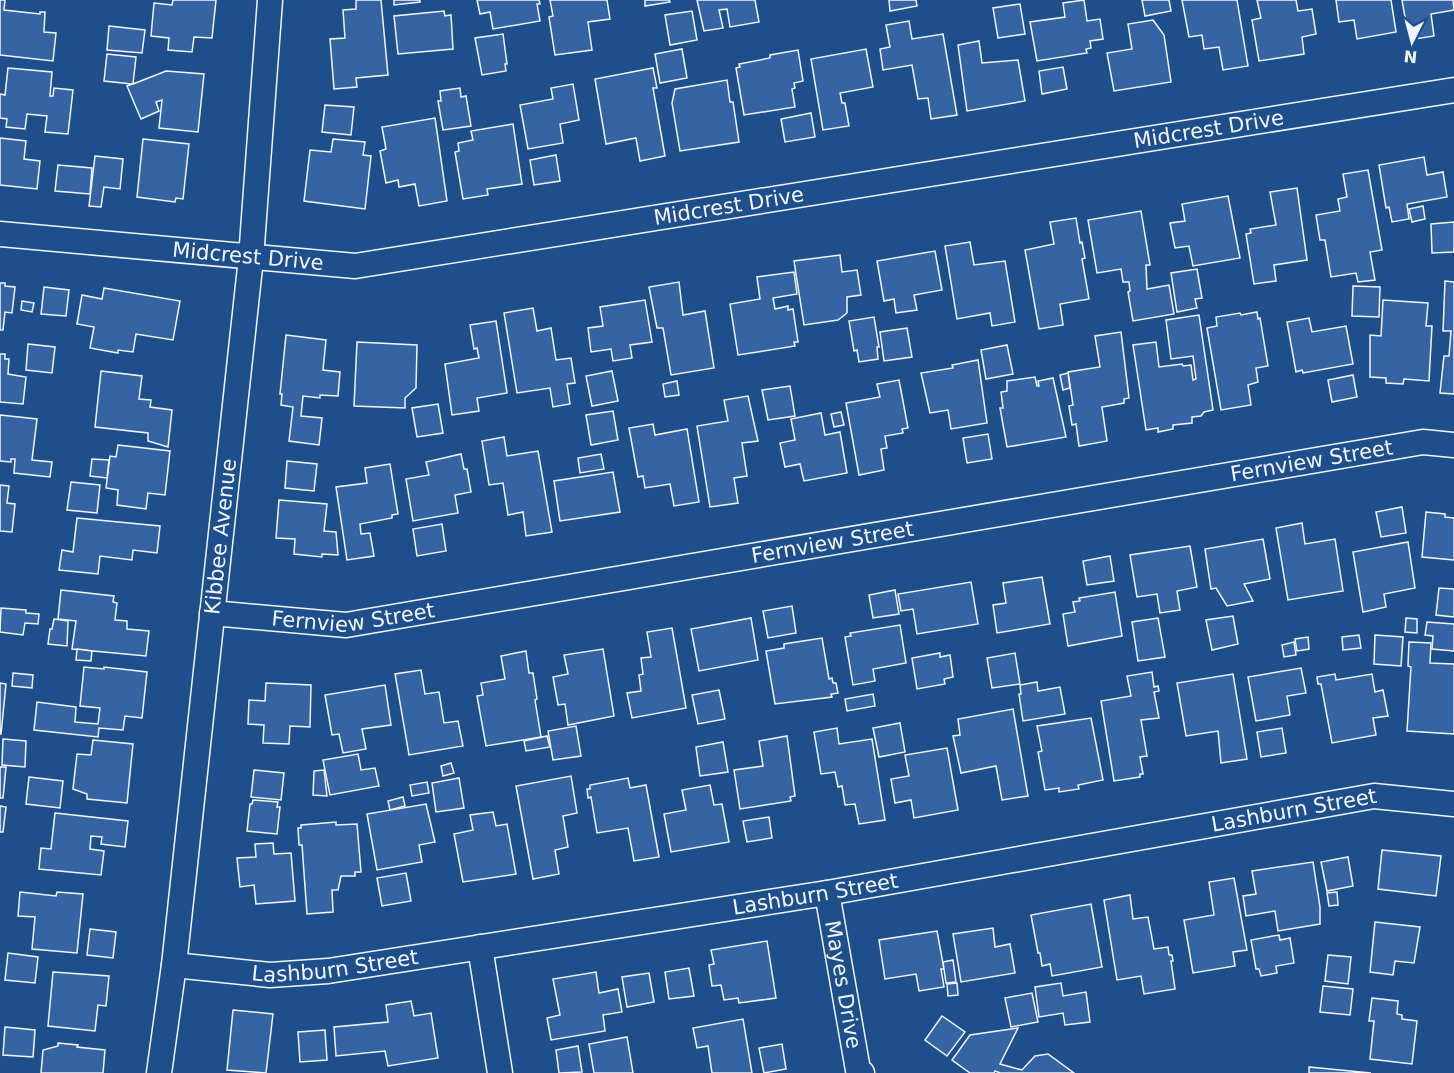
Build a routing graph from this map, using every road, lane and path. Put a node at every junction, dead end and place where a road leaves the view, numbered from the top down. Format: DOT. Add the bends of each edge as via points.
graph roads {
  1 [pos="270,0"];
  2 [pos="1454,90"];
  3 [pos="0,234"];
  4 [pos="251,258"];
  5 [pos="1454,445"];
  6 [pos="212,613"];
  7 [pos="1454,804"];
  8 [pos="827,893"];
  9 [pos="480,947"];
  10 [pos="174,964"];
  11 [pos="159,1073"];
  12 [pos="500,1073"];
  13 [pos="862,1073"];
  1 -- 4 [label="street, Kibbee Avenue"];
  2 -- 4 [label="street, Midcrest Drive" via="355,266"];
  3 -- 4 [label="street, Midcrest Drive"];
  4 -- 6 [label="street, Kibbee Avenue"];
  5 -- 6 [label="street, Fernview Street" via="1423,442 346,625"];
  6 -- 10 [label="street, Kibbee Avenue"];
  7 -- 8 [label="street, Lashburn Street" via="1374,796"];
  8 -- 9 [label="street, Lashburn Street"];
  8 -- 13 [label="street, Mayes Drive" via="858,1070"];
  9 -- 10 [label="street, Lashburn Street" via="328,971 270,975"];
  9 -- 12 [label="street"];
  10 -- 11 [label="street, Kibbee Avenue"];
}
